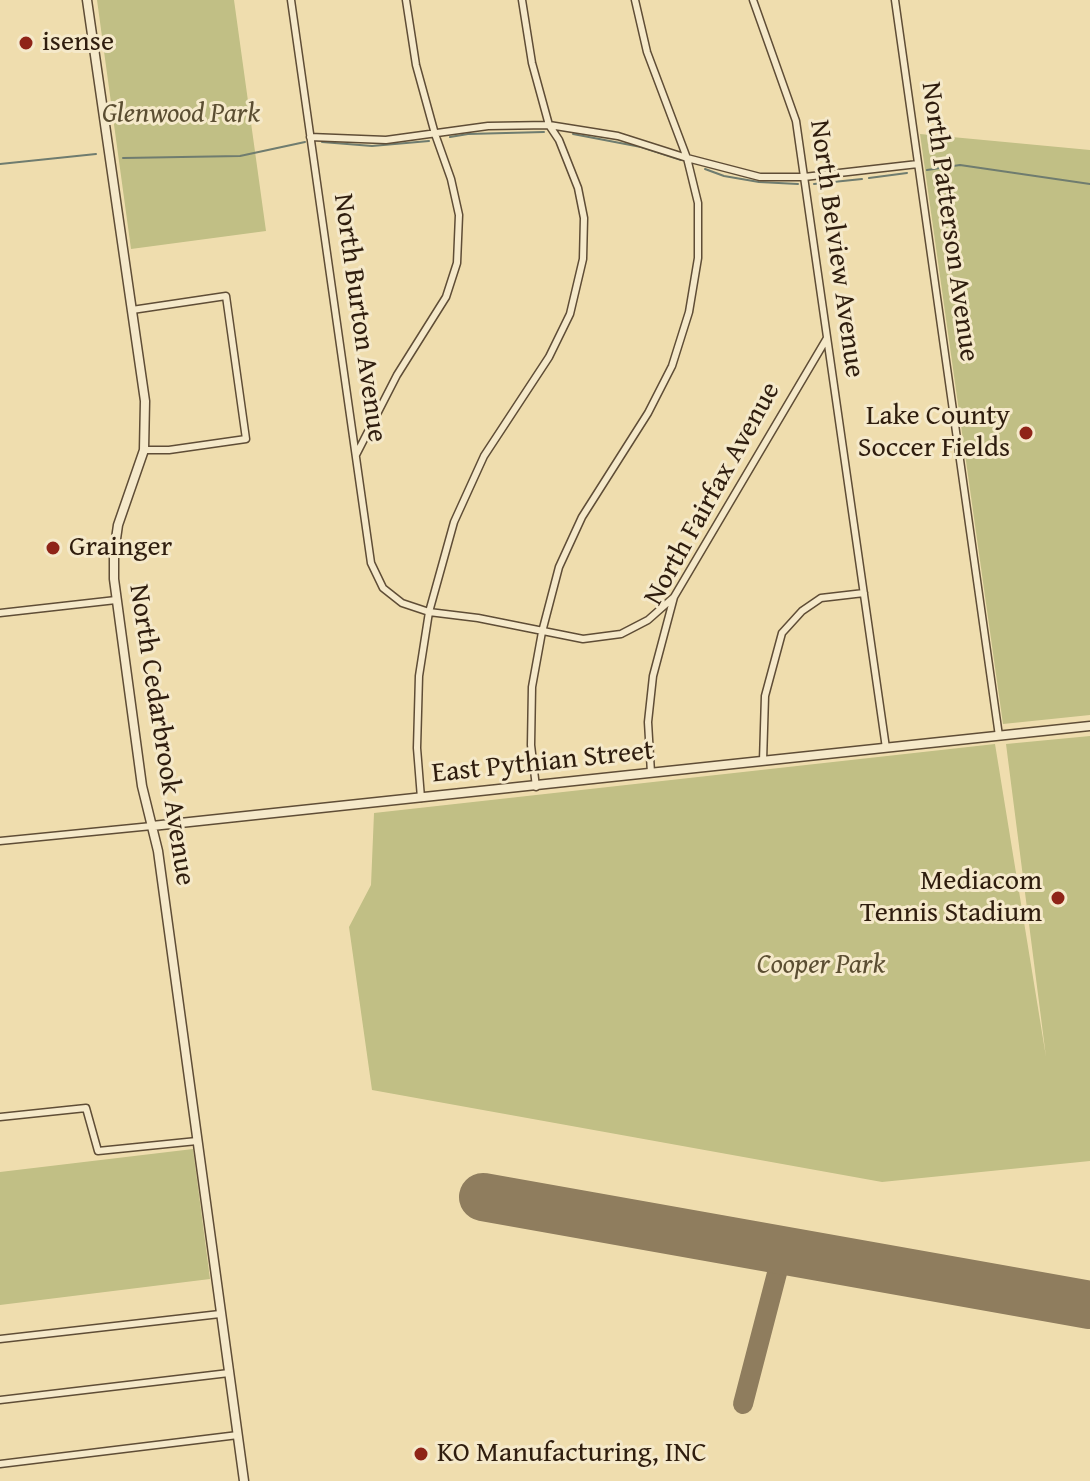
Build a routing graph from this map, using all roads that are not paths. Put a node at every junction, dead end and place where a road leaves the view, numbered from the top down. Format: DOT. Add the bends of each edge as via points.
graph roads {
  1 [pos="87,0"];
  2 [pos="291,0"];
  3 [pos="406,0"];
  4 [pos="522,0"];
  5 [pos="635,0"];
  6 [pos="753,0"];
  7 [pos="895,0"];
  8 [pos="549,125"];
  9 [pos="435,134"];
  10 [pos="310,137"];
  11 [pos="687,158"];
  12 [pos="918,164"];
  13 [pos="804,177"];
  14 [pos="132,310"];
  15 [pos="827,338"];
  16 [pos="352,428"];
  17 [pos="369,430"];
  18 [pos="144,450"];
  19 [pos="356,455"];
  20 [pos="864,593"];
  21 [pos="674,597"];
  22 [pos="116,600"];
  23 [pos="429,612"];
  24 [pos="0,613"];
  25 [pos="648,620"];
  26 [pos="664,625"];
  27 [pos="542,632"];
  28 [pos="1090,726"];
  29 [pos="999,736"];
  30 [pos="886,748"];
  31 [pos="763,761"];
  32 [pos="651,773"];
  33 [pos="536,787"];
  34 [pos="421,798"];
  35 [pos="152,826"];
  36 [pos="0,841"];
  37 [pos="0,1117"];
  38 [pos="197,1141"];
  39 [pos="220,1314"];
  40 [pos="0,1339"];
  41 [pos="229,1373"];
  42 [pos="0,1400"];
  43 [pos="238,1435"];
  44 [pos="0,1464"];
  45 [pos="244,1481"];
  1 -- 14 [label="street, North Cedarbrook Avenue"];
  2 -- 10 [label="street, North Burton Avenue"];
  3 -- 9 [label="street"];
  4 -- 8 [label="street"];
  5 -- 11 [label="street" via="647,52"];
  6 -- 13 [label="street, North Belview Avenue" via="791,102"];
  7 -- 12 [label="street, North Patterson Avenue"];
  8 -- 9 [label="street"];
  8 -- 11 [label="street" via="618,136"];
  8 -- 23 [label="street" via="578,188 584,218 583,259 570,314 549,357 484,456 454,522"];
  9 -- 10 [label="street" via="386,140"];
  9 -- 17 [label="street" via="459,215 457,263 446,297"];
  10 -- 16 [label="street, North Burton Avenue"];
  11 -- 13 [label="street" via="760,177"];
  11 -- 27 [label="street" via="698,203 698,258 689,312 672,366 648,413 564,554"];
  12 -- 13 [label="street"];
  12 -- 29 [label="street, North Patterson Avenue"];
  13 -- 15 [label="street, North Belview Avenue"];
  14 -- 18 [label="street, North Cedarbrook Avenue" via="145,401"];
  14 -- 18 [label="street" via="226,296 246,439"];
  15 -- 20 [label="street, North Belview Avenue"];
  15 -- 21 [label="street, North Fairfax Avenue"];
  16 -- 17 [label="street"];
  16 -- 19 [label="street, North Burton Avenue"];
  17 -- 19 [label="street"];
  18 -- 22 [label="street, North Cedarbrook Avenue" via="117,530"];
  19 -- 23 [label="street, North Burton Avenue" via="371,563 383,588 402,603"];
  20 -- 30 [label="street, North Belview Avenue"];
  20 -- 31 [label="street" via="821,598 782,633 765,696"];
  21 -- 25 [label="street, North Burton Avenue"];
  21 -- 26 [label="street, North Fairfax Avenue"];
  22 -- 24 [label="street"];
  22 -- 35 [label="street, North Cedarbrook Avenue"];
  23 -- 27 [label="street, North Burton Avenue"];
  23 -- 34 [label="street" via="419,691"];
  25 -- 26 [label="street"];
  25 -- 27 [label="street, North Burton Avenue" via="621,634 583,639"];
  26 -- 32 [label="street, North Fairfax Avenue" via="648,722"];
  27 -- 33 [label="street" via="532,687"];
  28 -- 29 [label="street, East Pythian Street"];
  29 -- 30 [label="street, East Pythian Street"];
  30 -- 31 [label="street, East Pythian Street"];
  31 -- 32 [label="street, East Pythian Street"];
  32 -- 33 [label="street, East Pythian Street"];
  33 -- 34 [label="street, East Pythian Street"];
  34 -- 35 [label="street, East Pythian Street"];
  35 -- 36 [label="street, East Pythian Street"];
  35 -- 38 [label="street, North Cedarbrook Avenue"];
  37 -- 38 [label="street" via="86,1108 98,1151"];
  38 -- 39 [label="street, North Cedarbrook Avenue"];
  39 -- 40 [label="street"];
  39 -- 41 [label="street, North Cedarbrook Avenue"];
  41 -- 42 [label="street"];
  41 -- 43 [label="street, North Cedarbrook Avenue"];
  43 -- 44 [label="street"];
  43 -- 45 [label="street, North Cedarbrook Avenue"];
}
